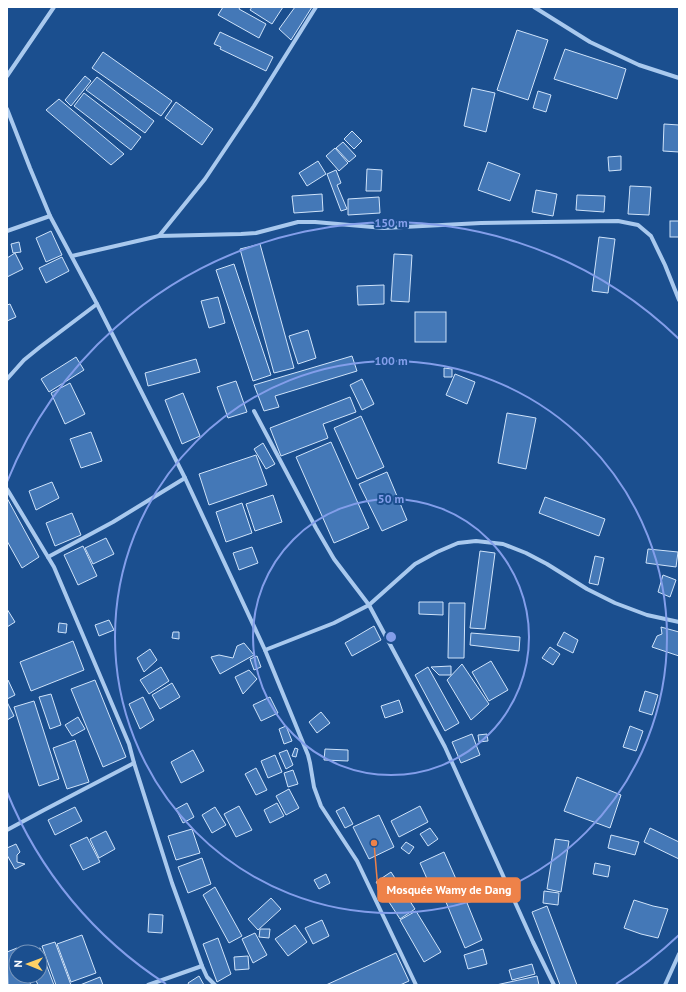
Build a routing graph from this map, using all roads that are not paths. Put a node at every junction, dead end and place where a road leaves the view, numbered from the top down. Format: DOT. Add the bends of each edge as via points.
graph roads {
  1 [pos="54,7"];
  2 [pos="316,7"];
  3 [pos="534,7"];
  4 [pos="7,76"];
  5 [pos="679,78"];
  6 [pos="7,109"];
  7 [pos="50,216"];
  8 [pos="7,231"];
  9 [pos="159,236"];
  10 [pos="72,256"];
  11 [pos="679,300"];
  12 [pos="97,304"];
  13 [pos="7,379"];
  14 [pos="254,411"];
  15 [pos="185,478"];
  16 [pos="7,489"];
  17 [pos="48,557"];
  18 [pos="369,605"];
  19 [pos="679,622"];
  20 [pos="265,650"];
  21 [pos="134,763"];
  22 [pos="7,830"];
  23 [pos="679,954"];
  24 [pos="202,966"];
  25 [pos="148,985"];
  26 [pos="216,985"];
  27 [pos="416,985"];
  28 [pos="554,985"];
  29 [pos="665,985"];
  1 -- 4 [label="street"];
  2 -- 9 [label="street" via="205,179"];
  3 -- 5 [label="street" via="590,42 639,64"];
  6 -- 7 [label="street"];
  7 -- 8 [label="street"];
  7 -- 10 [label="street"];
  9 -- 10 [label="street"];
  9 -- 11 [label="street" via="256,233 298,222 384,228 618,221 638,225 651,236"];
  10 -- 12 [label="street"];
  12 -- 13 [label="street" via="24,360"];
  12 -- 15 [label="street"];
  14 -- 18 [label="street" via="334,559"];
  15 -- 17 [label="street" via="113,522"];
  15 -- 20 [label="street"];
  16 -- 17 [label="street"];
  17 -- 21 [label="street" via="129,744"];
  18 -- 19 [label="street" via="415,564 458,543 476,541 503,544 526,552 615,603 647,615"];
  18 -- 20 [label="street" via="334,624"];
  18 -- 28 [label="street" via="445,747"];
  20 -- 27 [label="street" via="308,756 321,806 357,861"];
  21 -- 22 [label="street"];
  21 -- 24 [label="street" via="172,883"];
  23 -- 29 [label="street"];
  24 -- 25 [label="street"];
  24 -- 26 [label="street" via="207,977"];
}
